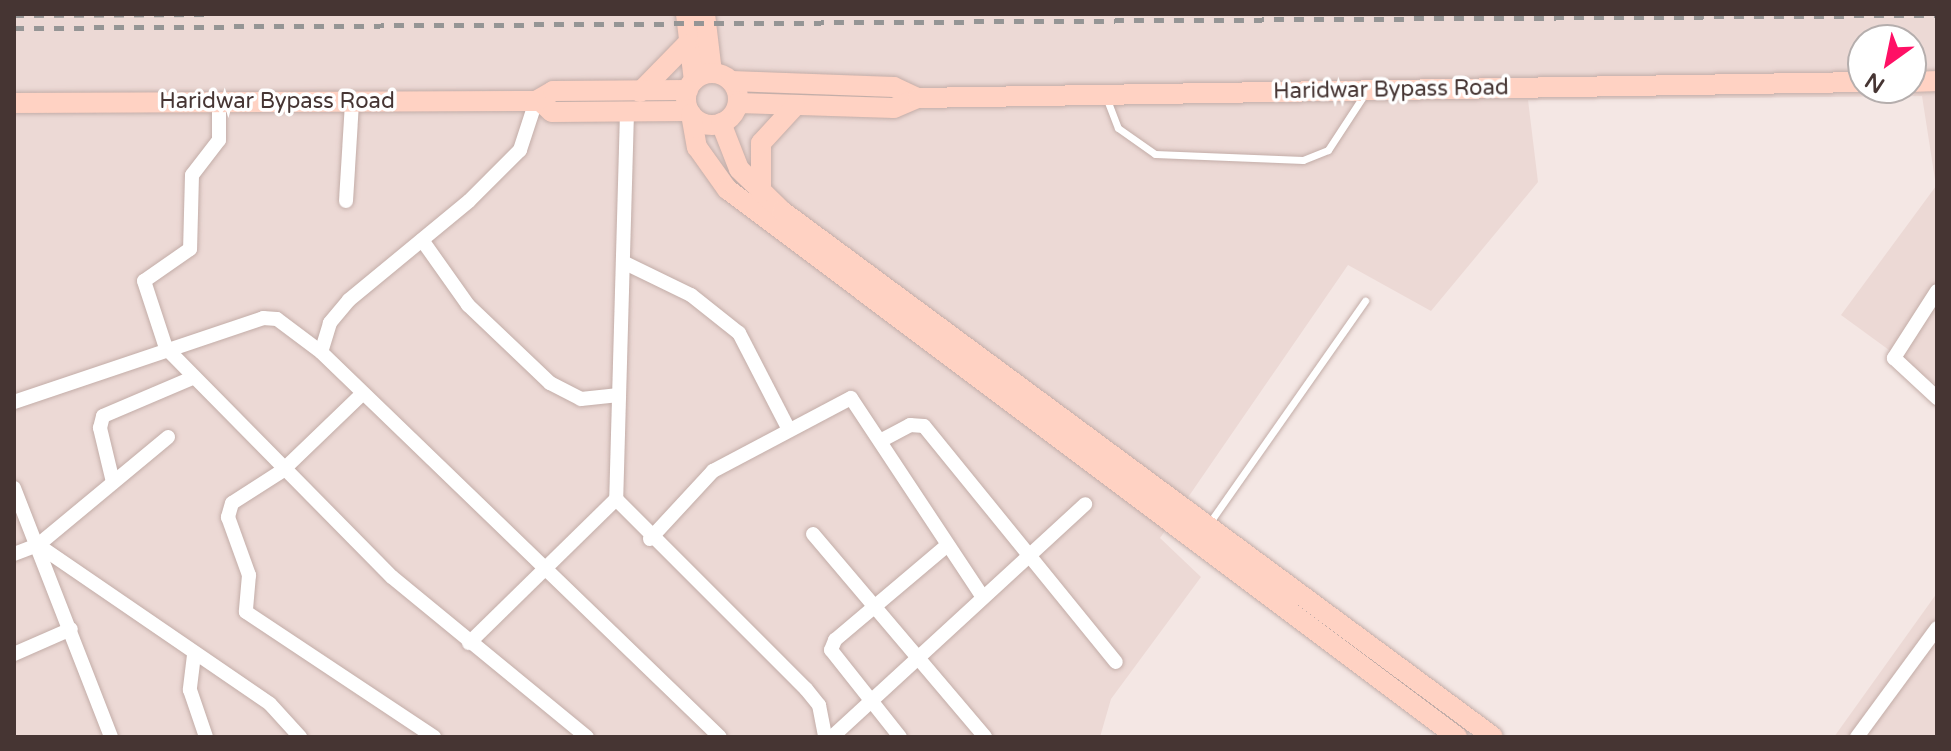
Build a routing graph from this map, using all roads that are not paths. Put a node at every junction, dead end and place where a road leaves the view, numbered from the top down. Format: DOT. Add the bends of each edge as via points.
graph roads {
  1 [pos="686,14"];
  2 [pos="705,14"];
  3 [pos="686,45"];
  4 [pos="1847,82"];
  5 [pos="1367,91"];
  6 [pos="640,92"];
  7 [pos="701,92"];
  8 [pos="1106,95"];
  9 [pos="918,98"];
  10 [pos="538,101"];
  11 [pos="14,103"];
  12 [pos="219,103"];
  13 [pos="738,103"];
  14 [pos="352,104"];
  15 [pos="795,106"];
  16 [pos="627,112"];
  17 [pos="665,113"];
  18 [pos="721,123"];
  19 [pos="697,147"];
  20 [pos="761,193"];
  21 [pos="346,201"];
  22 [pos="422,240"];
  23 [pos="623,262"];
  24 [pos="1937,291"];
  25 [pos="1365,301"];
  26 [pos="166,348"];
  27 [pos="321,352"];
  28 [pos="192,378"];
  29 [pos="361,395"];
  30 [pos="619,395"];
  31 [pos="1937,398"];
  32 [pos="14,402"];
  33 [pos="787,426"];
  34 [pos="168,437"];
  35 [pos="882,440"];
  36 [pos="282,471"];
  37 [pos="113,482"];
  38 [pos="14,488"];
  39 [pos="616,499"];
  40 [pos="1085,504"];
  41 [pos="1206,527"];
  42 [pos="813,534"];
  43 [pos="650,539"];
  44 [pos="38,545"];
  45 [pos="945,547"];
  46 [pos="14,554"];
  47 [pos="1025,556"];
  48 [pos="545,566"];
  49 [pos="982,596"];
  50 [pos="871,607"];
  51 [pos="1937,628"];
  52 [pos="71,629"];
  53 [pos="469,643"];
  54 [pos="14,654"];
  55 [pos="194,655"];
  56 [pos="1116,662"];
  57 [pos="918,663"];
  58 [pos="872,703"];
  59 [pos="111,737"];
  60 [pos="206,737"];
  61 [pos="300,737"];
  62 [pos="434,737"];
  63 [pos="587,737"];
  64 [pos="720,737"];
  65 [pos="825,737"];
  66 [pos="832,737"];
  67 [pos="900,737"];
  68 [pos="985,737"];
  69 [pos="1457,737"];
  70 [pos="1493,737"];
  71 [pos="1857,737"];
  1 -- 3 [label="main road"];
  2 -- 7 [label="main road"];
  3 -- 6 [label="main road"];
  3 -- 7 [label="main road"];
  4 -- 5 [label="main road, Haridwar Bypass Road"];
  5 -- 8 [label="main road, Haridwar Bypass Road"];
  5 -- 8 [label="lane" via="1328,150 1303,160 1155,154 1118,128"];
  6 -- 7 [label="main road, Haridwar Bypass Road"];
  6 -- 10 [label="main road, Haridwar Bypass Road" via="553,91"];
  7 -- 9 [label="main road, Haridwar Bypass Road" via="894,87"];
  7 -- 13 [label="main road"];
  7 -- 17 [label="main road, Haridwar Bypass Road"];
  7 -- 18 [label="main road" via="702,123"];
  7 -- 19 [label="main road"];
  8 -- 9 [label="main road, Haridwar Bypass Road"];
  9 -- 15 [label="main road, Haridwar Bypass Road" via="894,108"];
  10 -- 14 [label="main road, Haridwar Bypass Road"];
  10 -- 16 [label="main road, Haridwar Bypass Road" via="552,112"];
  10 -- 22 [label="street" via="520,150"];
  11 -- 12 [label="main road, Haridwar Bypass Road"];
  12 -- 14 [label="main road, Haridwar Bypass Road"];
  12 -- 26 [label="street" via="219,140 192,175 190,249 144,281"];
  13 -- 15 [label="main road, Haridwar Bypass Road"];
  13 -- 18 [label="main road"];
  14 -- 21 [label="street"];
  15 -- 20 [label="main road" via="761,143"];
  16 -- 17 [label="main road, Haridwar Bypass Road"];
  16 -- 23 [label="street"];
  17 -- 19 [label="main road"];
  18 -- 20 [label="main road" via="739,169"];
  19 -- 69 [label="main road" via="727,189 802,250"];
  20 -- 41 [label="main road"];
  22 -- 27 [label="street" via="349,300 330,323"];
  22 -- 30 [label="street" via="468,305 550,383 581,399"];
  23 -- 30 [label="street"];
  23 -- 33 [label="street" via="691,295 739,333"];
  24 -- 31 [label="street" via="1894,358"];
  25 -- 41 [label="lane"];
  26 -- 27 [label="street" via="263,318 277,319"];
  26 -- 28 [label="street"];
  26 -- 32 [label="street"];
  27 -- 29 [label="street"];
  28 -- 36 [label="street"];
  28 -- 37 [label="street" via="103,416 100,428"];
  29 -- 36 [label="street"];
  29 -- 48 [label="street"];
  30 -- 39 [label="street"];
  33 -- 35 [label="street" via="851,398"];
  33 -- 43 [label="street" via="713,471"];
  34 -- 37 [label="street"];
  35 -- 45 [label="street"];
  35 -- 47 [label="street" via="910,425 924,426"];
  36 -- 53 [label="street"];
  36 -- 62 [label="street" via="243,492 228,517 249,575 246,612"];
  37 -- 44 [label="street"];
  38 -- 44 [label="street"];
  39 -- 43 [label="street"];
  39 -- 48 [label="street"];
  40 -- 47 [label="street"];
  41 -- 70 [label="main road"];
  42 -- 50 [label="street"];
  43 -- 65 [label="street" via="806,689 819,705"];
  44 -- 46 [label="street"];
  44 -- 52 [label="street"];
  44 -- 55 [label="street"];
  45 -- 49 [label="street"];
  45 -- 50 [label="street"];
  47 -- 49 [label="street"];
  47 -- 56 [label="street"];
  48 -- 53 [label="street"];
  48 -- 64 [label="street"];
  49 -- 57 [label="street"];
  50 -- 57 [label="street"];
  50 -- 58 [label="street" via="831,650"];
  51 -- 71 [label="street"];
  52 -- 54 [label="street"];
  52 -- 59 [label="street"];
  53 -- 63 [label="street"];
  55 -- 60 [label="street" via="190,690"];
  55 -- 61 [label="street" via="270,704"];
  57 -- 58 [label="street"];
  57 -- 68 [label="street"];
  58 -- 66 [label="street"];
  58 -- 67 [label="street"];
}
